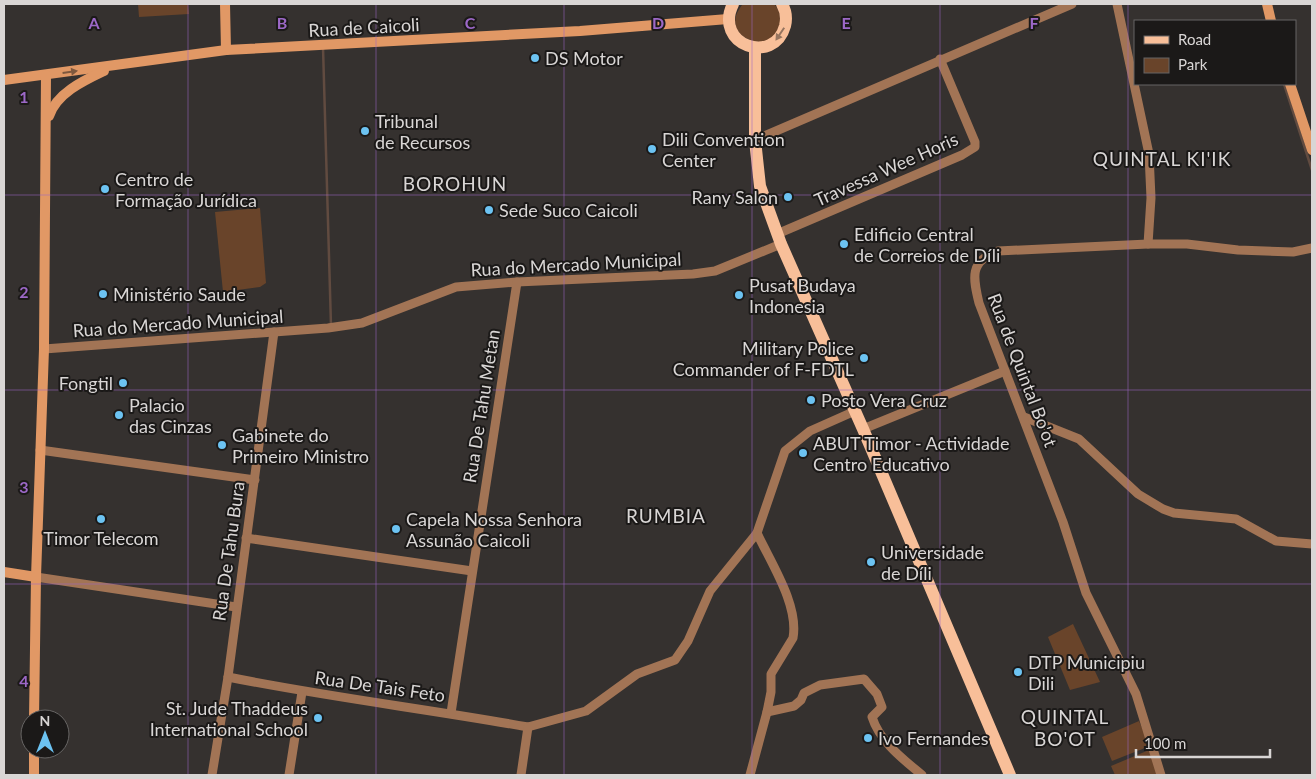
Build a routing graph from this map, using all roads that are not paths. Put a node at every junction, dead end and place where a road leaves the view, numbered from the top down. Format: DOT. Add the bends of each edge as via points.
graph roads {
  1 [pos="225,4"];
  2 [pos="733,4"];
  3 [pos="1072,4"];
  4 [pos="1117,4"];
  5 [pos="1267,4"];
  6 [pos="785,5"];
  7 [pos="728,19"];
  8 [pos="1271,20"];
  9 [pos="755,48"];
  10 [pos="226,50"];
  11 [pos="940,59"];
  12 [pos="114,66"];
  13 [pos="46,76"];
  14 [pos="4,80"];
  15 [pos="1134,84"];
  16 [pos="1134,85"];
  17 [pos="1290,85"];
  18 [pos="47,122"];
  19 [pos="1309,129"];
  20 [pos="755,140"];
  21 [pos="1312,150"];
  22 [pos="779,239"];
  23 [pos="1148,244"];
  24 [pos="1312,248"];
  25 [pos="517,282"];
  26 [pos="274,332"];
  27 [pos="44,349"];
  28 [pos="1005,370"];
  29 [pos="855,411"];
  30 [pos="1024,417"];
  31 [pos="864,429"];
  32 [pos="40,450"];
  33 [pos="255,480"];
  34 [pos="757,533"];
  35 [pos="246,538"];
  36 [pos="1312,544"];
  37 [pos="472,571"];
  38 [pos="4,572"];
  39 [pos="36,577"];
  40 [pos="236,606"];
  41 [pos="228,677"];
  42 [pos="302,692"];
  43 [pos="34,709"];
  44 [pos="767,712"];
  45 [pos="451,713"];
  46 [pos="528,727"];
  47 [pos="34,759"];
  48 [pos="34,775"];
  49 [pos="212,775"];
  50 [pos="289,775"];
  51 [pos="521,775"];
  52 [pos="750,775"];
  53 [pos="922,775"];
  54 [pos="1010,775"];
  55 [pos="1161,775"];
  1 -- 10 [label="street"];
  2 -- 7 [label="main road"];
  3 -- 11 [label="street"];
  4 -- 15 [label="street"];
  5 -- 8 [label="street"];
  6 -- 9 [label="main road, one-way" via="786,23 779,38 772,44"];
  7 -- 9 [label="main road" via="739,42"];
  7 -- 10 [label="street, Rua de Caicoli" via="570,32"];
  9 -- 20 [label="main road"];
  10 -- 12 [label="street, Rua de Caicoli"];
  11 -- 20 [label="street"];
  11 -- 22 [label="street, Travessa Wee Horis" via="975,146 962,155"];
  13 -- 12 [label="street, Rua de Caicoli, one-way"];
  12 -- 18 [label="street" via="88,78 54,104"];
  13 -- 14 [label="street, Rua de Caicoli"];
  13 -- 18 [label="street"];
  16 -- 23 [label="street" via="1149,154"];
  17 -- 19 [label="street"];
  18 -- 27 [label="street"];
  19 -- 21 [label="street"];
  20 -- 22 [label="main road" via="760,186"];
  22 -- 25 [label="street, Rua do Mercado Municipal" via="715,271"];
  22 -- 29 [label="main road"];
  23 -- 24 [label="street, Rua de Quintal Bo'ot" via="1292,252"];
  23 -- 28 [label="street, Rua de Quintal Bo'ot" via="998,252 979,261 974,275 976,287"];
  25 -- 26 [label="street, Rua do Mercado Municipal" via="456,287 362,323"];
  25 -- 37 [label="street, Rua De Tahu Metan"];
  26 -- 27 [label="street, Rua do Mercado Municipal"];
  26 -- 33 [label="street, Rua De Tahu Bura"];
  27 -- 32 [label="street"];
  28 -- 30 [label="street, Rua de Quintal Bo'ot"];
  28 -- 31 [label="street"];
  29 -- 31 [label="main road"];
  29 -- 34 [label="street" via="810,431 785,451"];
  30 -- 36 [label="street" via="1079,439 1138,494 1163,508 1181,514 1236,519 1276,541"];
  30 -- 55 [label="street, Rua de Quintal Bo'ot" via="1086,593 1136,694"];
  31 -- 54 [label="main road"];
  32 -- 33 [label="street"];
  32 -- 39 [label="street"];
  33 -- 35 [label="street, Rua De Tahu Bura"];
  34 -- 44 [label="street" via="791,605 794,624 793,638 771,674"];
  34 -- 46 [label="street" via="710,591 688,641 675,660 636,674 586,711"];
  35 -- 37 [label="street"];
  35 -- 40 [label="street, Rua De Tahu Bura"];
  37 -- 45 [label="street, Rua De Tahu Metan"];
  38 -- 39 [label="street"];
  39 -- 40 [label="street"];
  39 -- 43 [label="street"];
  40 -- 41 [label="street, Rua De Tahu Bura"];
  41 -- 42 [label="street, Rua De Tais Feto"];
  41 -- 49 [label="street, Rua De Tahu Bura"];
  42 -- 45 [label="street, Rua De Tais Feto"];
  42 -- 50 [label="street"];
  44 -- 52 [label="street"];
  44 -- 53 [label="street" via="794,706 804,693 820,685 864,679 877,694 882,707 872,717 875,727 893,751"];
  45 -- 46 [label="street, Rua De Tais Feto"];
  46 -- 51 [label="street"];
  47 -- 48 [label="street"];
}
